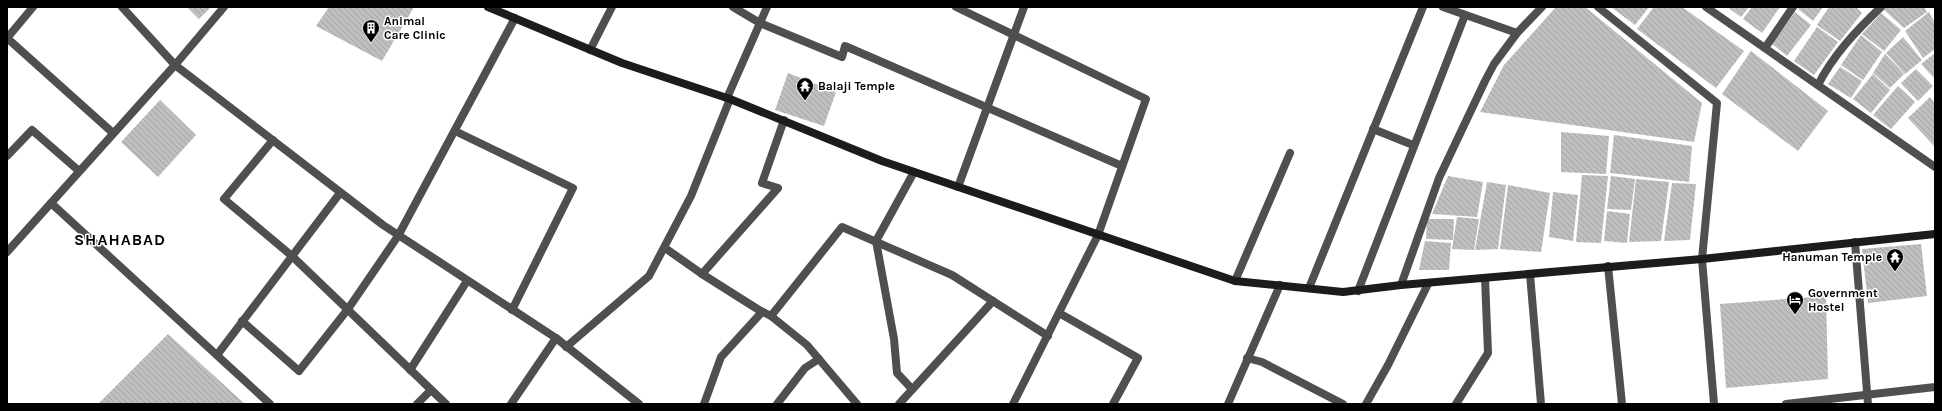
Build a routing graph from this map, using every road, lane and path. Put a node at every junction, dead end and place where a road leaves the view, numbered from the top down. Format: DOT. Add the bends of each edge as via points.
graph roads {
  1 [pos="33,7"];
  2 [pos="122,7"];
  3 [pos="224,7"];
  4 [pos="488,7"];
  5 [pos="612,7"];
  6 [pos="733,7"];
  7 [pos="767,7"];
  8 [pos="956,7"];
  9 [pos="1024,7"];
  10 [pos="1423,7"];
  11 [pos="1443,7"];
  12 [pos="1542,7"];
  13 [pos="1598,7"];
  14 [pos="1706,7"];
  15 [pos="1793,7"];
  16 [pos="1881,7"];
  17 [pos="1465,15"];
  18 [pos="515,18"];
  19 [pos="760,23"];
  20 [pos="1517,33"];
  21 [pos="1013,35"];
  22 [pos="7,38"];
  23 [pos="1765,48"];
  24 [pos="590,50"];
  25 [pos="175,65"];
  26 [pos="1818,85"];
  27 [pos="728,99"];
  28 [pos="986,107"];
  29 [pos="784,120"];
  30 [pos="1373,129"];
  31 [pos="455,131"];
  32 [pos="113,132"];
  33 [pos="273,140"];
  34 [pos="1413,145"];
  35 [pos="1290,153"];
  36 [pos="7,156"];
  37 [pos="1122,166"];
  38 [pos="1935,167"];
  39 [pos="79,171"];
  40 [pos="914,172"];
  41 [pos="958,187"];
  42 [pos="340,193"];
  43 [pos="51,202"];
  44 [pos="1935,234"];
  45 [pos="1098,235"];
  46 [pos="398,236"];
  47 [pos="876,241"];
  48 [pos="1855,242"];
  49 [pos="665,248"];
  50 [pos="7,252"];
  51 [pos="292,256"];
  52 [pos="1702,259"];
  53 [pos="1608,266"];
  54 [pos="702,274"];
  55 [pos="1530,274"];
  56 [pos="1485,278"];
  57 [pos="1235,280"];
  58 [pos="467,281"];
  59 [pos="1428,284"];
  60 [pos="1280,285"];
  61 [pos="1401,285"];
  62 [pos="1309,288"];
  63 [pos="1358,291"];
  64 [pos="992,301"];
  65 [pos="348,309"];
  66 [pos="512,310"];
  67 [pos="762,312"];
  68 [pos="1059,313"];
  69 [pos="771,316"];
  70 [pos="242,321"];
  71 [pos="1048,336"];
  72 [pos="556,338"];
  73 [pos="566,347"];
  74 [pos="217,355"];
  75 [pos="1247,358"];
  76 [pos="818,359"];
  77 [pos="410,370"];
  78 [pos="1935,387"];
  79 [pos="912,389"];
  80 [pos="431,390"];
  81 [pos="1868,394"];
  82 [pos="270,404"];
  83 [pos="417,404"];
  84 [pos="446,404"];
  85 [pos="511,404"];
  86 [pos="639,404"];
  87 [pos="704,404"];
  88 [pos="777,404"];
  89 [pos="857,404"];
  90 [pos="899,404"];
  91 [pos="1013,404"];
  92 [pos="1113,404"];
  93 [pos="1228,404"];
  94 [pos="1342,404"];
  95 [pos="1366,404"];
  96 [pos="1456,404"];
  97 [pos="1542,404"];
  98 [pos="1622,404"];
  99 [pos="1714,404"];
  100 [pos="1786,404"];
  101 [pos="1868,404"];
  1 -- 22 [label="street"];
  2 -- 25 [label="street"];
  3 -- 25 [label="street"];
  4 -- 18 [label="main road"];
  5 -- 24 [label="street"];
  6 -- 19 [label="street"];
  7 -- 19 [label="street"];
  8 -- 21 [label="street"];
  9 -- 21 [label="street"];
  10 -- 30 [label="street"];
  11 -- 17 [label="street"];
  12 -- 20 [label="street"];
  13 -- 52 [label="street" via="1717,103"];
  14 -- 23 [label="street"];
  15 -- 23 [label="street"];
  16 -- 26 [label="street" via="1837,54"];
  17 -- 20 [label="street"];
  17 -- 34 [label="street"];
  18 -- 24 [label="main road"];
  18 -- 31 [label="street"];
  19 -- 27 [label="street"];
  19 -- 28 [label="street" via="842,57 845,46"];
  20 -- 61 [label="street" via="1494,64 1439,178"];
  21 -- 28 [label="street"];
  21 -- 37 [label="street" via="1146,99"];
  22 -- 32 [label="street"];
  23 -- 26 [label="street"];
  24 -- 27 [label="main road"];
  25 -- 32 [label="street"];
  25 -- 33 [label="street"];
  26 -- 38 [label="street"];
  27 -- 29 [label="main road"];
  27 -- 49 [label="street" via="692,196"];
  28 -- 37 [label="street"];
  28 -- 41 [label="street"];
  29 -- 40 [label="main road"];
  29 -- 54 [label="street" via="762,183 778,188"];
  30 -- 34 [label="street"];
  30 -- 62 [label="street"];
  31 -- 46 [label="street"];
  31 -- 66 [label="street" via="573,188"];
  32 -- 39 [label="street"];
  33 -- 42 [label="street"];
  33 -- 51 [label="street" via="224,199"];
  34 -- 63 [label="street"];
  35 -- 57 [label="street"];
  36 -- 39 [label="street" via="32,130"];
  37 -- 45 [label="street"];
  39 -- 43 [label="street"];
  40 -- 41 [label="main road"];
  40 -- 47 [label="street"];
  41 -- 45 [label="main road"];
  42 -- 46 [label="street"];
  42 -- 51 [label="street"];
  43 -- 50 [label="street"];
  43 -- 74 [label="street"];
  44 -- 48 [label="main road"];
  45 -- 57 [label="main road"];
  45 -- 68 [label="street"];
  46 -- 58 [label="street"];
  46 -- 65 [label="street"];
  47 -- 64 [label="street" via="952,275"];
  47 -- 69 [label="street" via="842,227"];
  47 -- 79 [label="street" via="894,339 896,373"];
  48 -- 52 [label="main road"];
  48 -- 81 [label="street"];
  49 -- 54 [label="street"];
  49 -- 73 [label="street" via="649,276"];
  51 -- 65 [label="street"];
  51 -- 70 [label="street"];
  52 -- 53 [label="main road"];
  52 -- 99 [label="street"];
  53 -- 55 [label="main road"];
  53 -- 98 [label="street"];
  54 -- 67 [label="street"];
  55 -- 56 [label="main road"];
  55 -- 97 [label="street"];
  56 -- 59 [label="main road"];
  56 -- 96 [label="street" via="1488,353"];
  57 -- 60 [label="main road"];
  58 -- 66 [label="street"];
  58 -- 77 [label="street"];
  59 -- 61 [label="main road"];
  59 -- 95 [label="street"];
  60 -- 62 [label="main road"];
  60 -- 75 [label="street"];
  61 -- 63 [label="main road"];
  62 -- 63 [label="main road"];
  64 -- 71 [label="street"];
  64 -- 79 [label="street"];
  65 -- 70 [label="street" via="299,371"];
  65 -- 77 [label="street"];
  66 -- 72 [label="street"];
  67 -- 69 [label="street"];
  67 -- 87 [label="street" via="721,357"];
  68 -- 71 [label="street"];
  68 -- 92 [label="street" via="1138,358"];
  69 -- 76 [label="street" via="807,345"];
  70 -- 74 [label="street"];
  71 -- 91 [label="street"];
  72 -- 73 [label="street"];
  72 -- 85 [label="street"];
  73 -- 86 [label="street"];
  74 -- 82 [label="street"];
  75 -- 93 [label="street"];
  75 -- 94 [label="street" via="1262,362"];
  76 -- 88 [label="street" via="805,368"];
  76 -- 89 [label="street"];
  77 -- 80 [label="street"];
  78 -- 81 [label="street"];
  79 -- 90 [label="street"];
  80 -- 83 [label="street"];
  80 -- 84 [label="street"];
  81 -- 100 [label="street"];
  81 -- 101 [label="street"];
}
